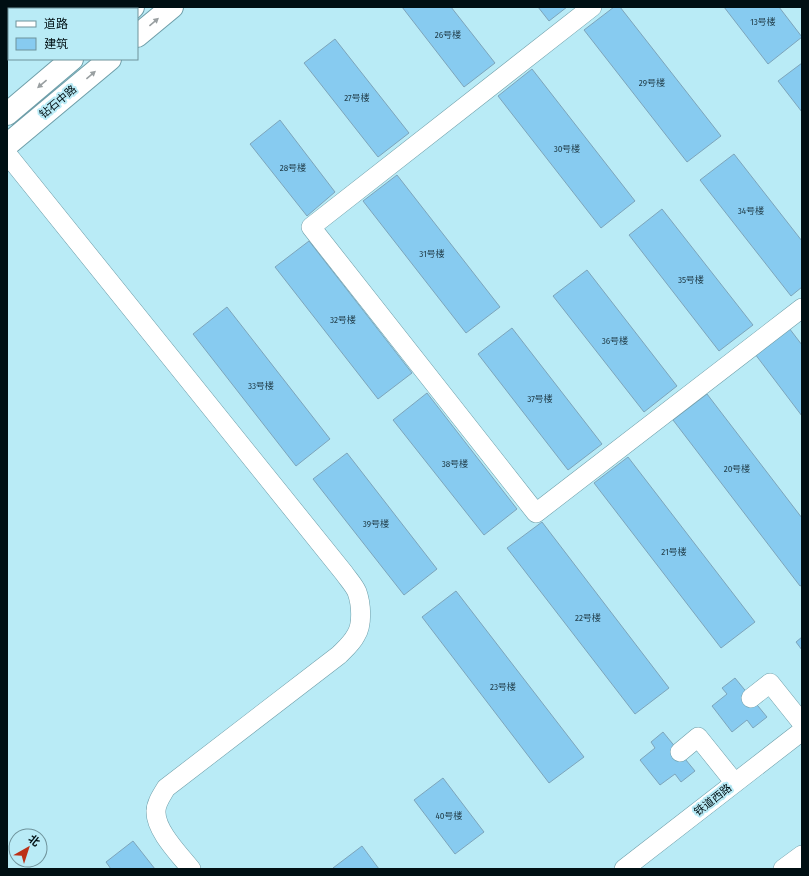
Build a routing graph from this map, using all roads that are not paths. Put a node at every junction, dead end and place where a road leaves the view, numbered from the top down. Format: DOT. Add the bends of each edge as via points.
graph roads {
  1 [pos="172,7"];
  2 [pos="592,7"];
  3 [pos="138,35"];
  4 [pos="71,60"];
  5 [pos="109,60"];
  6 [pos="7,114"];
  7 [pos="7,145"];
  8 [pos="7,154"];
  9 [pos="802,308"];
  10 [pos="751,698"];
  11 [pos="802,723"];
  12 [pos="802,731"];
  13 [pos="680,752"];
  14 [pos="735,783"];
  15 [pos="802,854"];
  16 [pos="191,869"];
  17 [pos="624,869"];
  18 [pos="783,869"];
  3 -- 1 [label="main road, one-way"];
  2 -- 9 [label="street" via="312,227 536,513"];
  4 -- 6 [label="main road, one-way"];
  7 -- 5 [label="main road, 钻石中路, one-way"];
  8 -- 16 [label="street" via="344,573 356,591 360,606 357,634 339,655 166,788 155,810 157,821"];
  10 -- 11 [label="street" via="770,683"];
  12 -- 14 [label="street, 铁道西路"];
  13 -- 14 [label="street" via="698,737"];
  14 -- 17 [label="street, 铁道西路"];
  15 -- 18 [label="street"];
}
